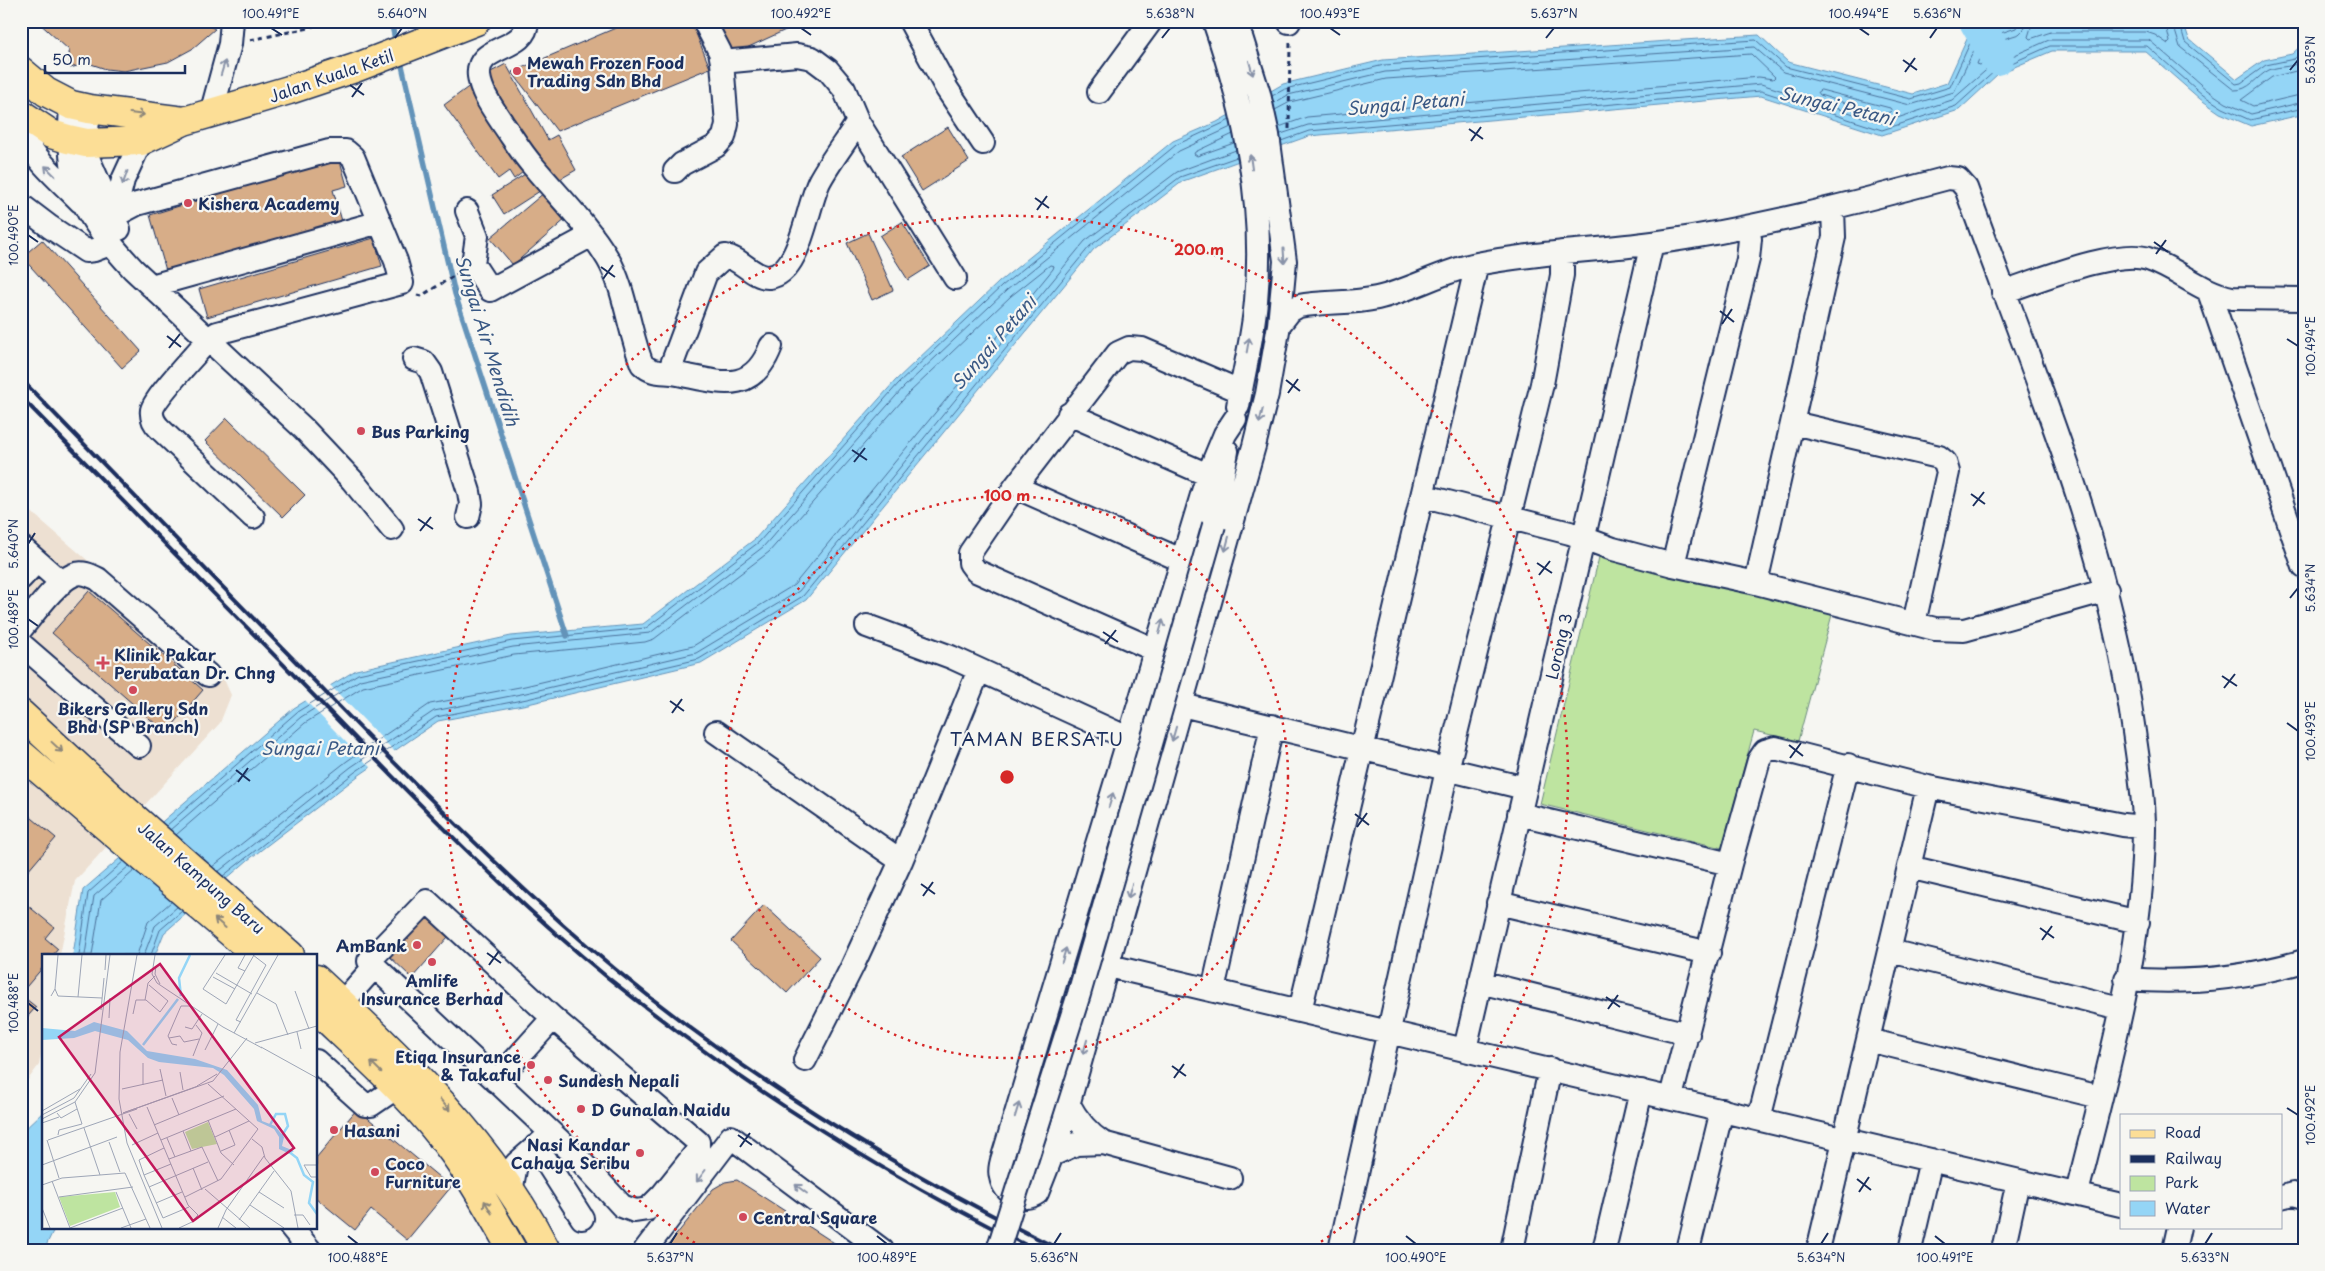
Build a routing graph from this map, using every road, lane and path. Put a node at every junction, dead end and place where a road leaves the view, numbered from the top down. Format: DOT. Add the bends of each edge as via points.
graph roads {
  1 [pos="232,21"];
  2 [pos="322,21"];
  3 [pos="476,21"];
  4 [pos="527,21"];
  5 [pos="704,21"];
  6 [pos="910,21"];
  7 [pos="1151,21"];
  8 [pos="1214,21"];
  9 [pos="1236,21"];
  10 [pos="230,44"];
  11 [pos="1291,57"];
  12 [pos="722,62"];
  13 [pos="21,71"];
  14 [pos="1100,92"];
  15 [pos="80,107"];
  16 [pos="21,114"];
  17 [pos="211,114"];
  18 [pos="184,121"];
  19 [pos="858,122"];
  20 [pos="21,134"];
  21 [pos="1289,135"];
  22 [pos="77,141"];
  23 [pos="141,141"];
  24 [pos="982,143"];
  25 [pos="675,171"];
  26 [pos="82,204"];
  27 [pos="21,205"];
  28 [pos="1268,209"];
  29 [pos="1833,209"];
  30 [pos="467,211"];
  31 [pos="114,216"];
  32 [pos="380,222"];
  33 [pos="1748,228"];
  34 [pos="592,235"];
  35 [pos="1652,243"];
  36 [pos="110,244"];
  37 [pos="1562,252"];
  38 [pos="1477,264"];
  39 [pos="134,269"];
  40 [pos="464,269"];
  41 [pos="955,278"];
  42 [pos="152,286"];
  43 [pos="2003,292"];
  44 [pos="2209,292"];
  45 [pos="421,296"];
  46 [pos="2304,299"];
  47 [pos="1279,325"];
  48 [pos="209,339"];
  49 [pos="771,346"];
  50 [pos="414,359"];
  51 [pos="670,372"];
  52 [pos="1240,391"];
  53 [pos="1070,414"];
  54 [pos="1235,419"];
  55 [pos="1793,423"];
  56 [pos="1254,446"];
  57 [pos="1208,475"];
  58 [pos="1015,487"];
  59 [pos="1424,496"];
  60 [pos="253,517"];
  61 [pos="468,517"];
  62 [pos="1508,519"];
  63 [pos="1214,525"];
  64 [pos="392,529"];
  65 [pos="1583,539"];
  66 [pos="29,554"];
  67 [pos="1181,560"];
  68 [pos="1673,565"];
  69 [pos="2304,567"];
  70 [pos="21,578"];
  71 [pos="62,583"];
  72 [pos="1756,583"];
  73 [pos="2107,590"];
  74 [pos="1914,624"];
  75 [pos="867,626"];
  76 [pos="21,629"];
  77 [pos="21,644"];
  78 [pos="1155,650"];
  79 [pos="979,670"];
  80 [pos="208,676"];
  81 [pos="1182,705"];
  82 [pos="21,714"];
  83 [pos="1272,726"];
  84 [pos="716,732"];
  85 [pos="1130,739"];
  86 [pos="139,746"];
  87 [pos="1362,748"];
  88 [pos="22,756"];
  89 [pos="1848,765"];
  90 [pos="1447,770"];
  91 [pos="1928,787"];
  92 [pos="1525,788"];
  93 [pos="107,810"];
  94 [pos="1519,814"];
  95 [pos="2144,827"];
  96 [pos="901,861"];
  97 [pos="1730,864"];
  98 [pos="1909,867"];
  99 [pos="1498,903"];
  100 [pos="2138,922"];
  101 [pos="1890,951"];
  102 [pos="288,952"];
  103 [pos="1709,953"];
  104 [pos="256,954"];
  105 [pos="2304,961"];
  106 [pos="1109,966"];
  107 [pos="374,967"];
  108 [pos="2126,979"];
  109 [pos="1480,982"];
  110 [pos="318,983"];
  111 [pos="1214,990"];
  112 [pos="329,1006"];
  113 [pos="2120,1008"];
  114 [pos="1300,1011"];
  115 [pos="554,1018"];
  116 [pos="1387,1031"];
  117 [pos="1688,1034"];
  118 [pos="1868,1040"];
  119 [pos="1464,1049"];
  120 [pos="805,1060"];
  121 [pos="318,1063"];
  122 [pos="1550,1069"];
  123 [pos="496,1081"];
  124 [pos="396,1088"];
  125 [pos="1641,1091"];
  126 [pos="1671,1097"];
  127 [pos="2100,1098"];
  128 [pos="1068,1104"];
  129 [pos="1722,1110"];
  130 [pos="1759,1119"];
  131 [pos="1843,1139"];
  132 [pos="544,1140"];
  133 [pos="1103,1143"];
  134 [pos="1052,1155"];
  135 [pos="1931,1160"];
  136 [pos="1230,1178"];
  137 [pos="2018,1181"];
  138 [pos="511,1192"];
  139 [pos="2077,1193"];
  140 [pos="2282,1197"];
  141 [pos="2304,1197"];
  142 [pos="2120,1205"];
  143 [pos="582,1218"];
  144 [pos="292,1228"];
  145 [pos="2179,1228"];
  146 [pos="310,1250"];
  147 [pos="512,1250"];
  148 [pos="546,1250"];
  149 [pos="645,1250"];
  150 [pos="882,1250"];
  151 [pos="998,1250"];
  152 [pos="1340,1250"];
  153 [pos="1512,1250"];
  154 [pos="1604,1250"];
  155 [pos="1688,1250"];
  156 [pos="1818,1250"];
  157 [pos="1910,1250"];
  158 [pos="2003,1250"];
  159 [pos="2174,1250"];
  1 -- 10 [label="street"];
  2 -- 10 [label="path" via="309,28"];
  3 -- 17 [label="main road, Jalan Kuala Ketil" via="356,68"];
  4 -- 34 [label="street" via="527,28 519,40 483,60 479,78 495,112 519,148"];
  5 -- 12 [label="street"];
  6 -- 24 [label="street"];
  7 -- 14 [label="street"];
  28 -- 8 [label="street, one-way"];
  9 -- 28 [label="street, one-way" via="1268,135"];
  17 -- 10 [label="street, one-way"];
  11 -- 21 [label="path"];
  12 -- 19 [label="street" via="797,55 812,58 828,70 844,89"];
  12 -- 25 [label="street" via="727,124 724,137 716,146"];
  13 -- 15 [label="main road, Jalan Kuala Ketil" via="46,92"];
  15 -- 18 [label="main road, Jalan Kuala Ketil, one-way"];
  15 -- 22 [label="street"];
  16 -- 22 [label="main road, Jalan Kuala Ketil" via="51,134"];
  17 -- 18 [label="main road, Jalan Kuala Ketil"];
  18 -- 23 [label="main road, Jalan Kuala Ketil"];
  19 -- 41 [label="street"];
  19 -- 51 [label="street" via="819,181 794,256 785,270 762,277 733,257 725,256 706,273"];
  26 -- 20 [label="street, one-way" via="40,160"];
  22 -- 23 [label="main road, Jalan Kuala Ketil"];
  22 -- 26 [label="street" via="75,183"];
  22 -- 31 [label="street"];
  23 -- 31 [label="street, one-way" via="123,180"];
  26 -- 36 [label="street"];
  27 -- 36 [label="street" via="86,251"];
  28 -- 47 [label="street, one-way" via="1285,261"];
  52 -- 28 [label="street, one-way"];
  29 -- 33 [label="street"];
  29 -- 43 [label="street" via="1948,178 1958,179 1966,188"];
  29 -- 55 [label="street" via="1834,237"];
  30 -- 34 [label="street" via="477,236 473,264 490,290"];
  31 -- 32 [label="street" via="137,204 340,150 353,157"];
  31 -- 39 [label="street"];
  32 -- 42 [label="street"];
  32 -- 48 [label="street" via="402,283 226,329"];
  33 -- 35 [label="street"];
  33 -- 68 [label="street" via="1748,259"];
  34 -- 51 [label="street" via="616,279 642,364 654,372"];
  35 -- 37 [label="street"];
  35 -- 65 [label="street, Lorong 3"];
  36 -- 39 [label="street"];
  37 -- 38 [label="street"];
  37 -- 62 [label="street" via="1562,275 1542,384"];
  38 -- 47 [label="street" via="1441,273 1377,298 1298,306"];
  38 -- 59 [label="street"];
  39 -- 42 [label="street"];
  40 -- 45 [label="path"];
  42 -- 48 [label="street"];
  43 -- 44 [label="street" via="2124,256 2151,260"];
  43 -- 73 [label="street" via="2042,393"];
  44 -- 46 [label="street" via="2232,298"];
  44 -- 69 [label="street"];
  47 -- 56 [label="street, one-way"];
  48 -- 60 [label="street" via="154,406 152,417 159,428"];
  48 -- 64 [label="street" via="304,429"];
  49 -- 51 [label="street" via="765,363 753,375 741,380 722,382"];
  50 -- 61 [label="street" via="424,362 431,372 469,492"];
  52 -- 53 [label="street" via="1142,349 1129,348 1118,353"];
  52 -- 54 [label="street"];
  53 -- 57 [label="street"];
  53 -- 58 [label="street"];
  54 -- 57 [label="street"];
  54 -- 63 [label="street"];
  55 -- 72 [label="street"];
  55 -- 74 [label="street" via="1939,457 1945,462 1948,472"];
  56 -- 63 [label="street"];
  56 -- 81 [label="street, one-way"];
  57 -- 67 [label="street"];
  58 -- 67 [label="street"];
  58 -- 78 [label="street" via="970,552 970,563 976,572"];
  59 -- 62 [label="street"];
  59 -- 87 [label="street"];
  62 -- 65 [label="street"];
  62 -- 90 [label="street"];
  63 -- 151 [label="street, bridge" via="1079,994"];
  65 -- 68 [label="street"];
  65 -- 92 [label="street, Lorong 3"];
  66 -- 70 [label="street"];
  66 -- 71 [label="street"];
  78 -- 67 [label="street, one-way"];
  68 -- 72 [label="street"];
  71 -- 76 [label="street"];
  71 -- 80 [label="street" via="74,575 87,574 98,579"];
  72 -- 74 [label="street"];
  73 -- 74 [label="street" via="1964,630"];
  73 -- 95 [label="street" via="2129,693"];
  75 -- 79 [label="street"];
  77 -- 86 [label="street"];
  78 -- 85 [label="street"];
  79 -- 85 [label="street"];
  79 -- 96 [label="street"];
  81 -- 83 [label="street"];
  81 -- 106 [label="street, one-way"];
  82 -- 93 [label="main road, one-way"];
  83 -- 87 [label="street"];
  83 -- 111 [label="street"];
  84 -- 96 [label="street"];
  134 -- 85 [label="street, one-way" via="1042,1184 1032,1197 1016,1196 1003,1185 1000,1176 1002,1157"];
  87 -- 90 [label="street"];
  87 -- 114 [label="street"];
  88 -- 93 [label="main road"];
  89 -- 91 [label="street"];
  89 -- 97 [label="street" via="1775,748 1765,751 1759,760"];
  89 -- 130 [label="street"];
  90 -- 92 [label="street"];
  90 -- 116 [label="street"];
  91 -- 95 [label="street"];
  91 -- 98 [label="street"];
  92 -- 94 [label="street, Lorong 3"];
  93 -- 102 [label="main road, Jalan Kampung Baru"];
  104 -- 93 [label="main road, Jalan Kampung Baru, one-way"];
  94 -- 97 [label="street"];
  94 -- 99 [label="street, Lorong 3"];
  95 -- 100 [label="street"];
  96 -- 120 [label="street"];
  97 -- 103 [label="street"];
  98 -- 100 [label="street"];
  98 -- 101 [label="street"];
  99 -- 103 [label="street"];
  99 -- 109 [label="street, Lorong 3"];
  100 -- 108 [label="street"];
  101 -- 113 [label="street"];
  101 -- 118 [label="street"];
  103 -- 117 [label="street"];
  105 -- 108 [label="street" via="2228,978"];
  106 -- 111 [label="street"];
  106 -- 128 [label="street, one-way"];
  107 -- 112 [label="street"];
  107 -- 115 [label="street" via="368,961 427,901"];
  107 -- 123 [label="street"];
  108 -- 113 [label="street"];
  109 -- 117 [label="street"];
  109 -- 119 [label="street, Lorong 3"];
  110 -- 112 [label="main road"];
  111 -- 114 [label="street"];
  124 -- 112 [label="main road, one-way"];
  112 -- 138 [label="main road, one-way" via="388,1045 442,1101"];
  113 -- 127 [label="street"];
  114 -- 116 [label="street"];
  115 -- 123 [label="street"];
  115 -- 132 [label="street" via="693,1135 698,1142 698,1150 648,1209 635,1211 622,1206 576,1156"];
  116 -- 119 [label="street"];
  116 -- 152 [label="street"];
  117 -- 126 [label="street"];
  118 -- 127 [label="street"];
  118 -- 131 [label="street"];
  119 -- 122 [label="street"];
  121 -- 124 [label="street" via="365,1105 371,1105"];
  122 -- 125 [label="street"];
  122 -- 153 [label="street"];
  123 -- 132 [label="street"];
  147 -- 124 [label="main road, one-way" via="454,1154"];
  125 -- 126 [label="street"];
  125 -- 154 [label="street"];
  126 -- 129 [label="street"];
  127 -- 139 [label="street"];
  128 -- 133 [label="street" via="1087,1131"];
  128 -- 134 [label="street"];
  129 -- 130 [label="street"];
  129 -- 155 [label="street"];
  130 -- 131 [label="street"];
  131 -- 135 [label="street"];
  131 -- 156 [label="street"];
  132 -- 138 [label="street" via="516,1164"];
  132 -- 143 [label="street"];
  133 -- 134 [label="street" via="1076,1144"];
  133 -- 136 [label="street"];
  135 -- 137 [label="street"];
  135 -- 157 [label="street"];
  137 -- 139 [label="street"];
  137 -- 158 [label="street"];
  138 -- 148 [label="main road"];
  139 -- 142 [label="street"];
  140 -- 141 [label="street" via="2293,1194"];
  144 -- 146 [label="street"];
  145 -- 159 [label="street"];
  150 -- 149 [label="street, one-way" via="731,1138"];
}
